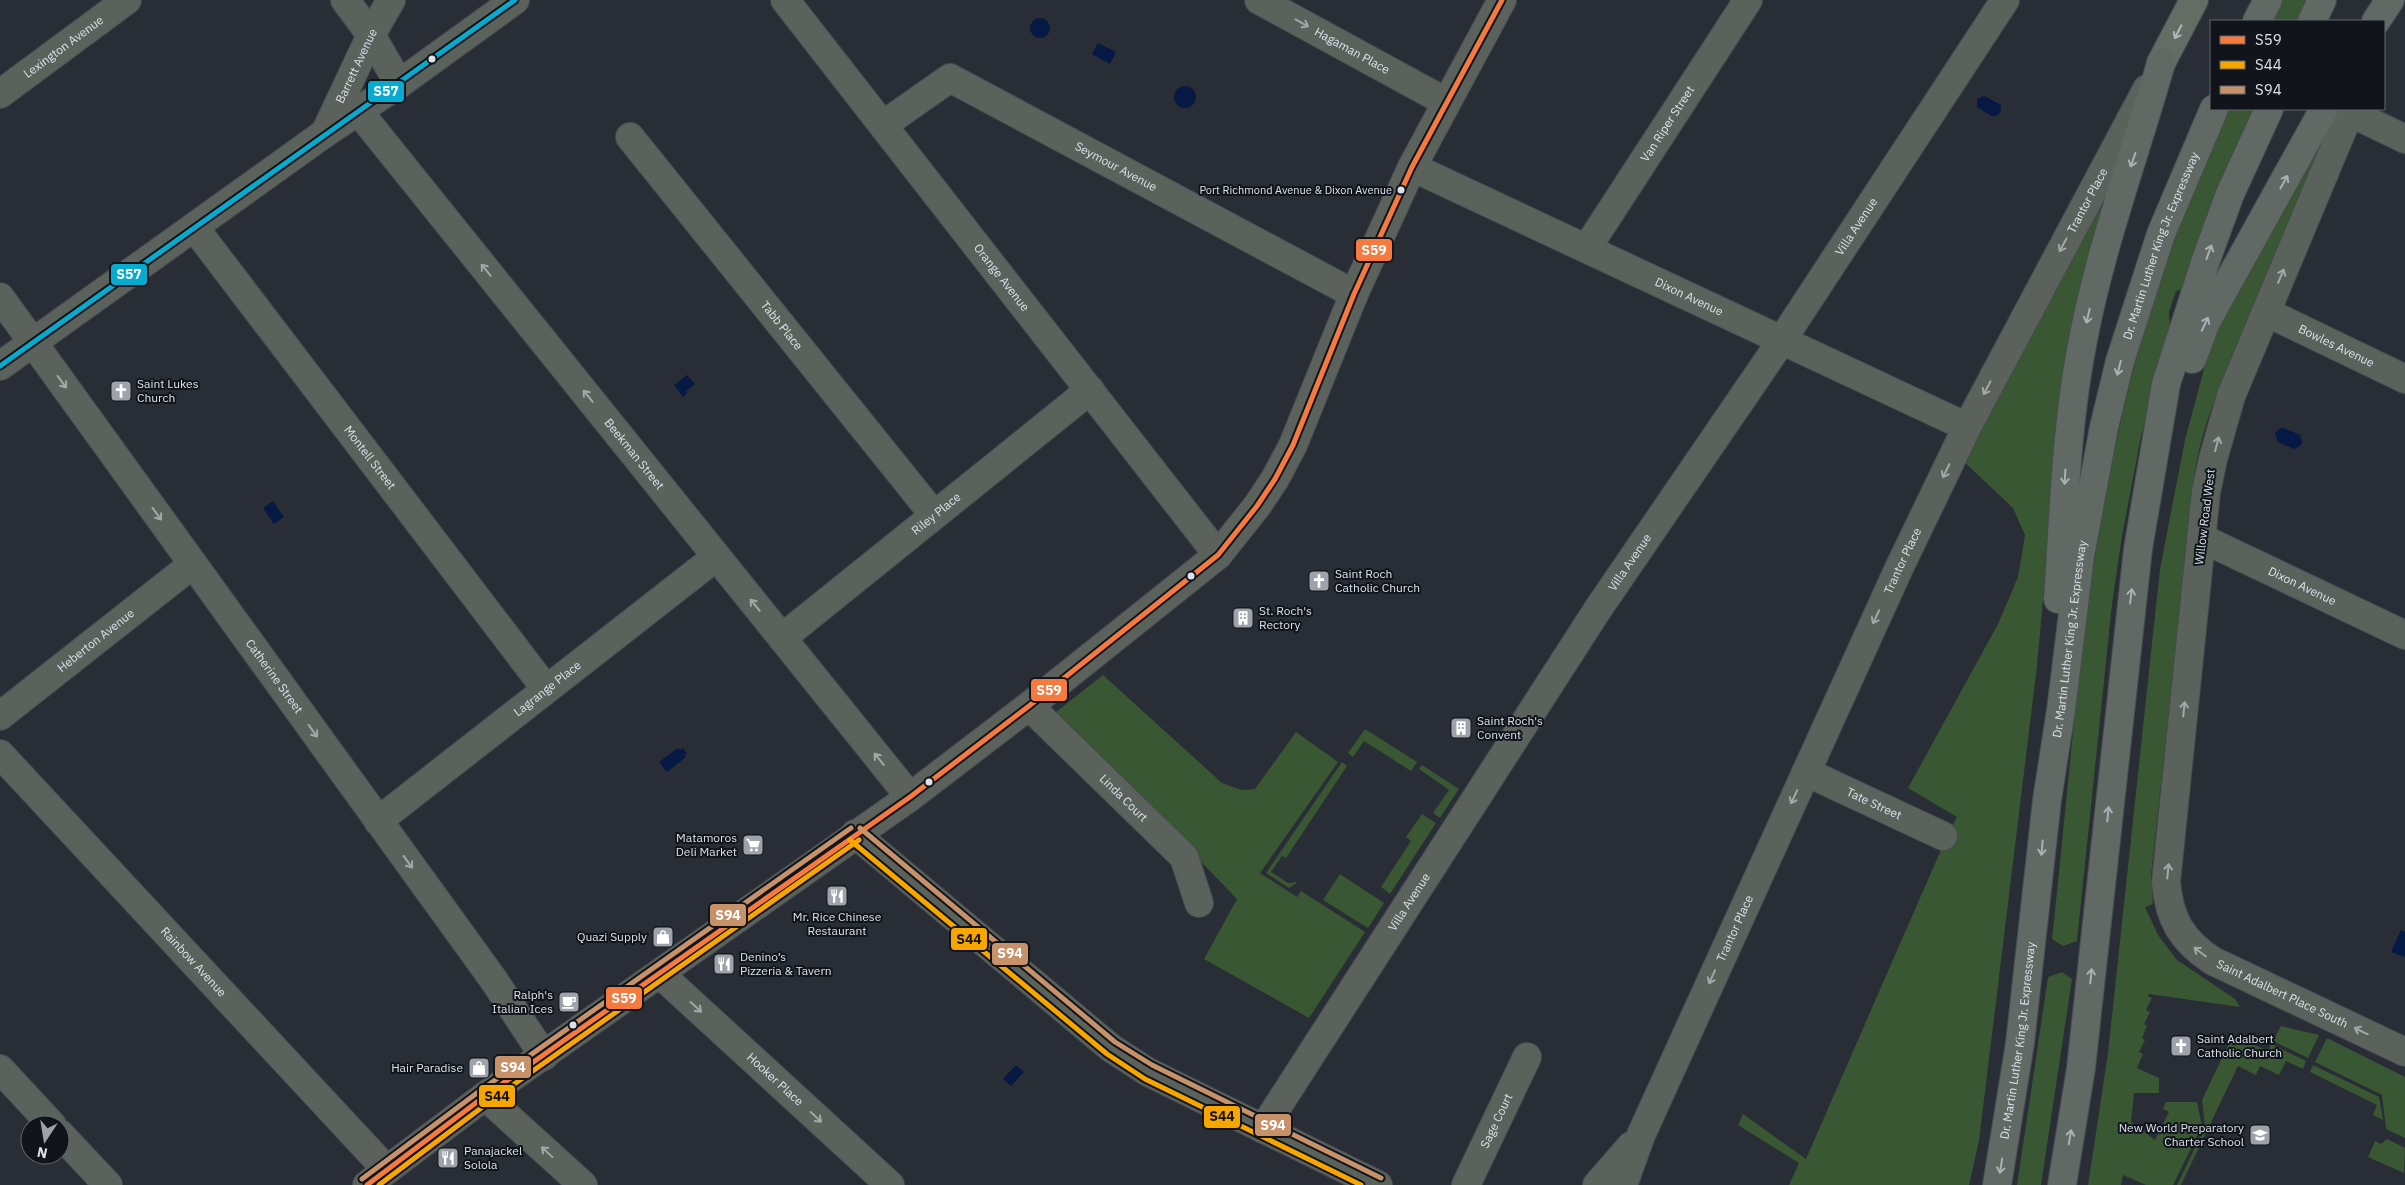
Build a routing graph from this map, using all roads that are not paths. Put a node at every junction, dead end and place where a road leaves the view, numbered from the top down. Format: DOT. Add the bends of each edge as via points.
graph roads {
  1 [pos="127,0"];
  2 [pos="344,0"];
  3 [pos="391,0"];
  4 [pos="516,0"];
  5 [pos="785,0"];
  6 [pos="1259,0"];
  7 [pos="1502,0"];
  8 [pos="1748,0"];
  9 [pos="2005,0"];
  10 [pos="2194,0"];
  11 [pos="2268,0"];
  12 [pos="2322,0"];
  13 [pos="2390,0"];
  14 [pos="2396,0"];
  15 [pos="485,9"];
  16 [pos="2258,20"];
  17 [pos="2312,20"];
  18 [pos="2377,20"];
  19 [pos="2385,27"];
  20 [pos="371,35"];
  21 [pos="2161,63"];
  22 [pos="399,84"];
  23 [pos="0,94"];
  24 [pos="1446,102"];
  25 [pos="2214,110"];
  26 [pos="2269,110"];
  27 [pos="2341,110"];
  28 [pos="359,112"];
  29 [pos="883,125"];
  30 [pos="325,133"];
  31 [pos="630,137"];
  32 [pos="2405,139"];
  33 [pos="1412,167"];
  34 [pos="194,227"];
  35 [pos="1587,248"];
  36 [pos="1354,294"];
  37 [pos="0,297"];
  38 [pos="2266,312"];
  39 [pos="1782,340"];
  40 [pos="33,342"];
  41 [pos="0,366"];
  42 [pos="2405,379"];
  43 [pos="1090,390"];
  44 [pos="1967,427"];
  45 [pos="2148,485"];
  46 [pos="934,515"];
  47 [pos="2201,538"];
  48 [pos="1218,555"];
  49 [pos="716,556"];
  50 [pos="193,564"];
  51 [pos="2405,635"];
  52 [pos="782,638"];
  53 [pos="546,689"];
  54 [pos="1029,706"];
  55 [pos="0,716"];
  56 [pos="0,754"];
  57 [pos="1806,772"];
  58 [pos="910,797"];
  59 [pos="2047,800"];
  60 [pos="378,821"];
  61 [pos="856,834"];
  62 [pos="1943,836"];
  63 [pos="1199,903"];
  64 [pos="2173,919"];
  65 [pos="660,974"];
  66 [pos="2405,1052"];
  67 [pos="544,1056"];
  68 [pos="1527,1057"];
  69 [pos="0,1069"];
  70 [pos="486,1096"];
  71 [pos="43,1115"];
  72 [pos="1263,1129"];
  73 [pos="1641,1135"];
  74 [pos="70,1145"];
  75 [pos="376,1177"];
  76 [pos="108,1185"];
  77 [pos="583,1185"];
  78 [pos="890,1185"];
  79 [pos="1378,1185"];
  80 [pos="1466,1185"];
  81 [pos="1597,1185"];
  82 [pos="1623,1185"];
  83 [pos="1998,1185"];
  84 [pos="2062,1185"];
  1 -- 23 [label="street, Lexington Avenue"];
  2 -- 20 [label="street"];
  3 -- 20 [label="street, Barrett Avenue"];
  4 -- 15 [label="street"];
  5 -- 29 [label="street, Orange Avenue"];
  6 -- 24 [label="street, Hagaman Place, one-way"];
  7 -- 24 [label="street"];
  8 -- 35 [label="street, Van Riper Street"];
  9 -- 39 [label="street, Villa Avenue"];
  10 -- 21 [label="main road, Trantor Place, one-way"];
  11 -- 16 [label="highway"];
  12 -- 17 [label="highway"];
  13 -- 18 [label="highway"];
  14 -- 19 [label="street"];
  15 -- 22 [label="street"];
  20 -- 22 [label="street"];
  20 -- 30 [label="street, Barrett Avenue"];
  21 -- 44 [label="street, Trantor Place, one-way"];
  21 -- 59 [label="highway, one-way" via="2106,242 2073,392 2066,449"];
  22 -- 28 [label="street"];
  24 -- 33 [label="street"];
  25 -- 59 [label="highway, Dr. Martin Luther King Jr. Expressway, one-way" via="2161,234 2120,362 2080,556 2062,710"];
  45 -- 26 [label="highway, one-way" via="2166,384 2185,322 2230,194"];
  27 -- 32 [label="street"];
  38 -- 27 [label="street, Willow Road West, one-way"];
  45 -- 27 [label="highway, one-way" via="2206,322"];
  28 -- 30 [label="street"];
  49 -- 28 [label="street, Beekman Street, one-way"];
  29 -- 36 [label="street, Seymour Avenue" via="950,78"];
  29 -- 43 [label="street, Orange Avenue"];
  30 -- 34 [label="street"];
  31 -- 46 [label="street, Tabb Place"];
  33 -- 35 [label="street, Dixon Avenue"];
  33 -- 36 [label="street"];
  34 -- 40 [label="street"];
  34 -- 53 [label="street, Montell Street"];
  35 -- 39 [label="street, Dixon Avenue"];
  36 -- 48 [label="street" via="1275,480"];
  37 -- 40 [label="street, Catherine Street"];
  38 -- 42 [label="street, Bowles Avenue"];
  47 -- 38 [label="street, Willow Road West, one-way" via="2206,492 2221,427"];
  39 -- 44 [label="street, Dixon Avenue"];
  39 -- 72 [label="street, Villa Avenue" via="1593,617"];
  40 -- 41 [label="street"];
  40 -- 50 [label="street, Catherine Street, one-way"];
  43 -- 46 [label="street, Riley Place"];
  43 -- 48 [label="street, Orange Avenue"];
  44 -- 57 [label="street, Trantor Place, one-way"];
  84 -- 45 [label="highway, one-way" via="2081,1068 2125,645"];
  46 -- 52 [label="street, Riley Place"];
  47 -- 51 [label="street, Dixon Avenue"];
  64 -- 47 [label="street, Willow Road West, one-way" via="2166,882"];
  48 -- 54 [label="street"];
  52 -- 49 [label="street, Beekman Street, one-way"];
  49 -- 53 [label="street, Lagrange Place"];
  50 -- 55 [label="street, Heberton Avenue"];
  50 -- 60 [label="street, Catherine Street, one-way"];
  58 -- 52 [label="street, Beekman Street, one-way"];
  53 -- 60 [label="street, Lagrange Place"];
  54 -- 58 [label="street"];
  54 -- 63 [label="street, Linda Court" via="1184,857"];
  56 -- 75 [label="street, Rainbow Avenue"];
  57 -- 62 [label="street, Tate Street"];
  57 -- 73 [label="street, Trantor Place, one-way"];
  58 -- 61 [label="street"];
  59 -- 83 [label="highway, Dr. Martin Luther King Jr. Expressway, one-way" via="2020,1043"];
  60 -- 67 [label="street, Catherine Street, one-way" via="493,979"];
  61 -- 65 [label="street"];
  61 -- 72 [label="street" via="1111,1048 1148,1072"];
  66 -- 64 [label="street, Saint Adalbert Place South, one-way" via="2213,961 2188,942"];
  65 -- 67 [label="street"];
  65 -- 78 [label="street, Hooker Place, one-way"];
  67 -- 70 [label="street"];
  68 -- 80 [label="street, Sage Court"];
  69 -- 71 [label="street"];
  70 -- 75 [label="street"];
  77 -- 70 [label="street, one-way"];
  72 -- 79 [label="street"];
  73 -- 81 [label="street, Trantor Place"];
  73 -- 82 [label="street, Trantor Place"];
  74 -- 76 [label="street"];
}
